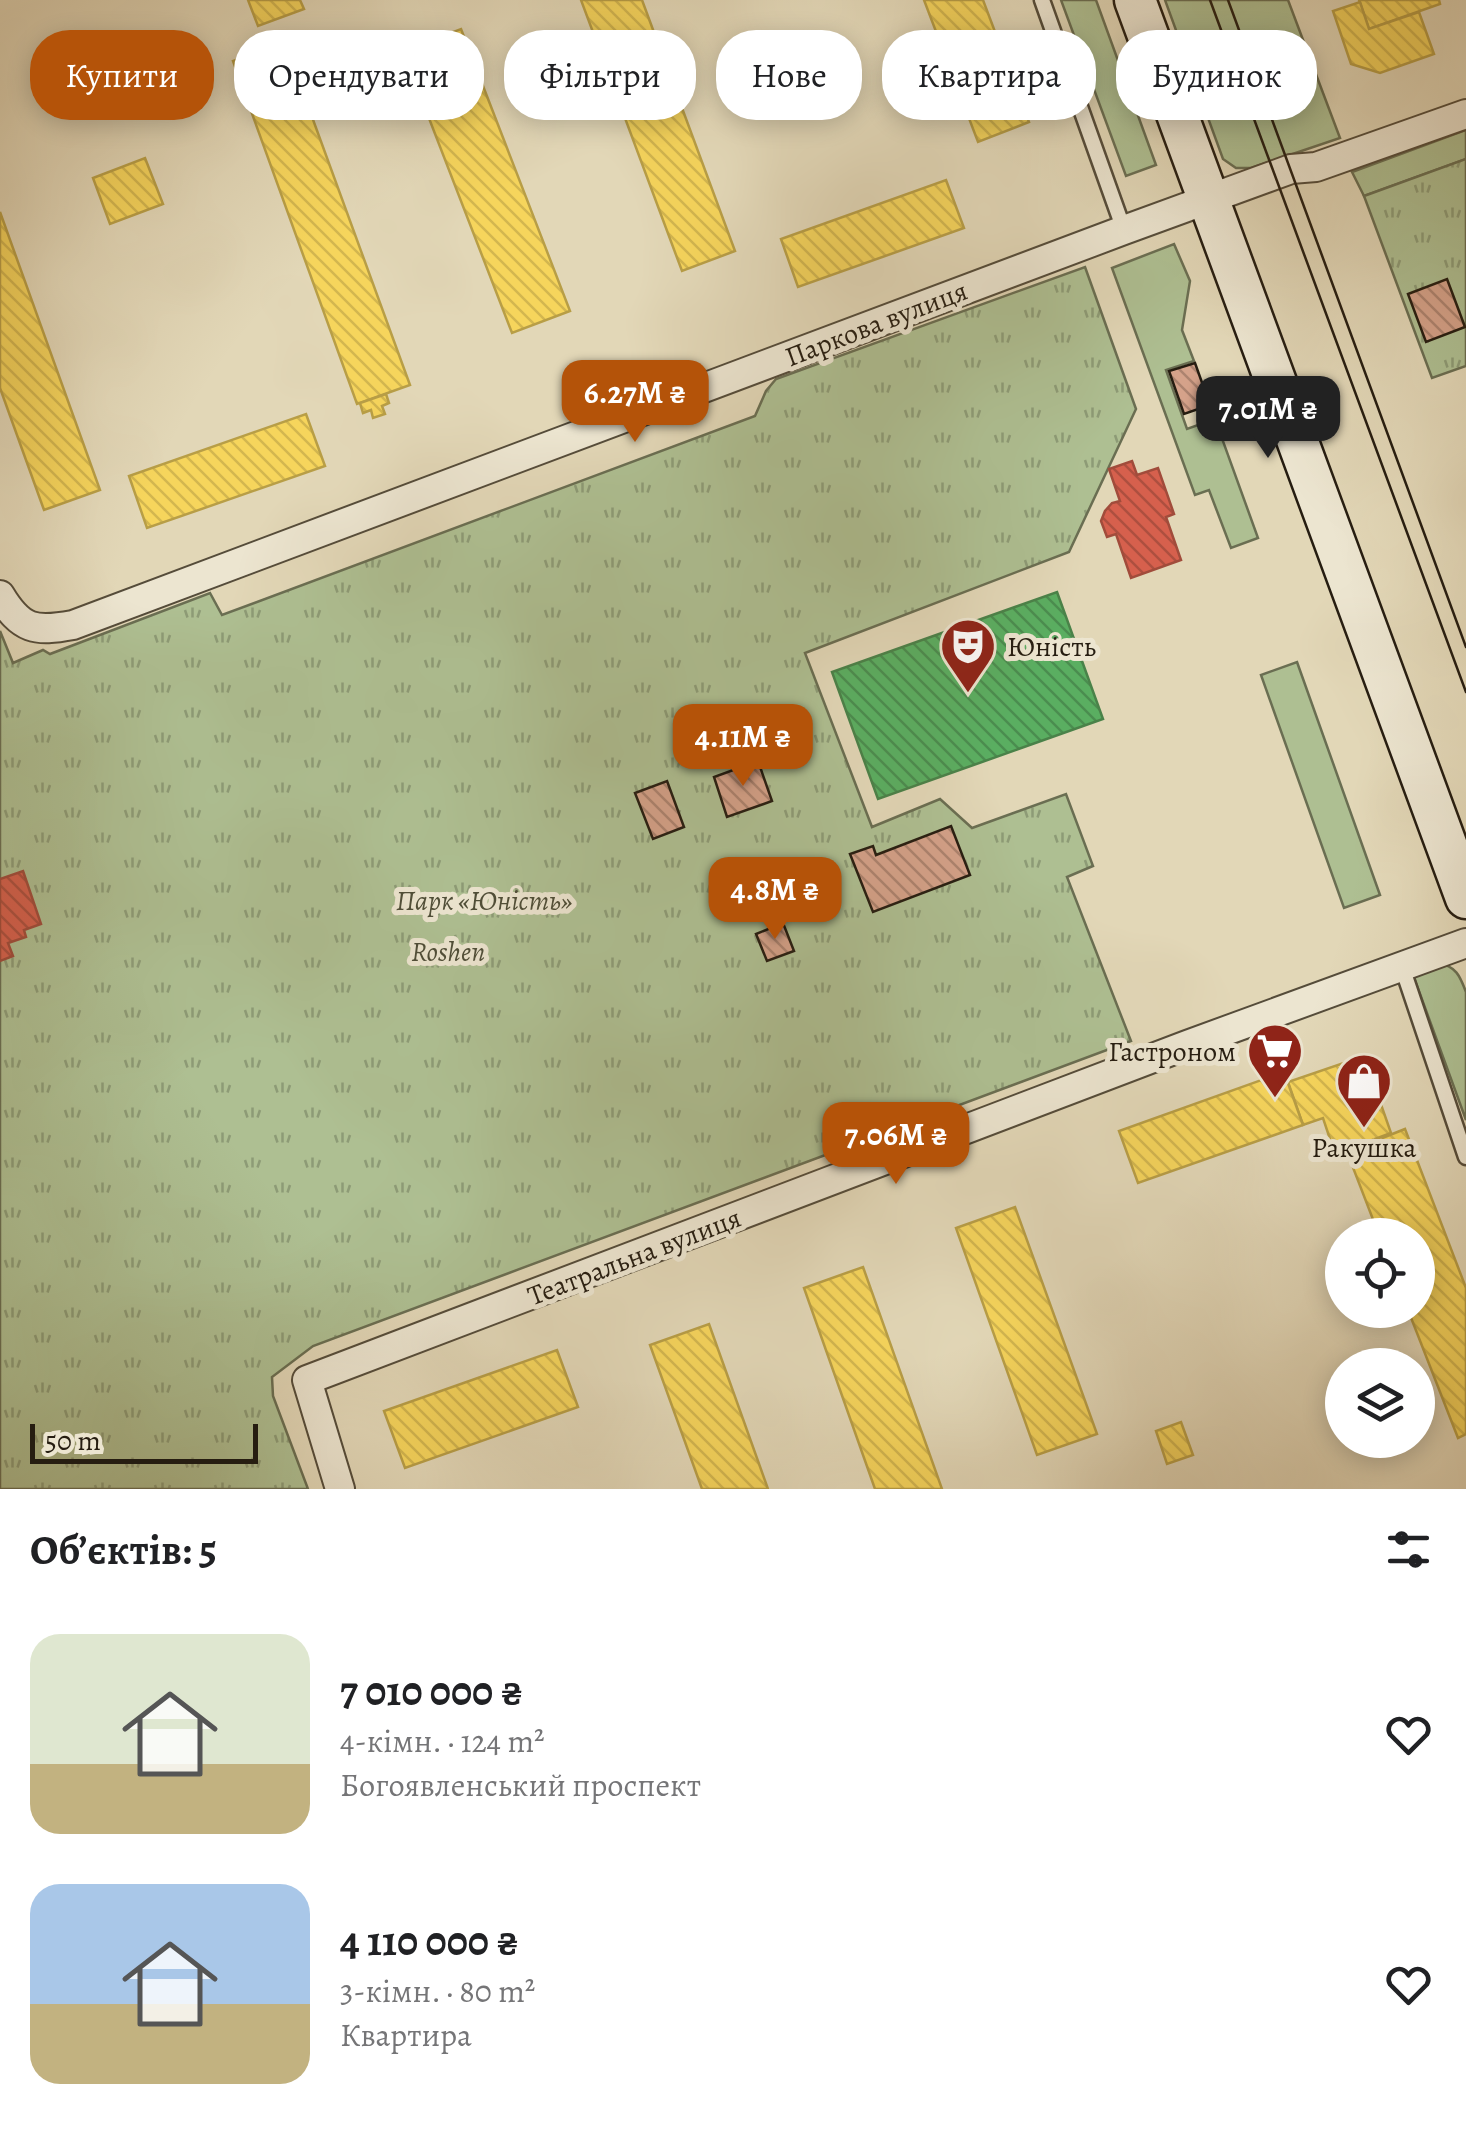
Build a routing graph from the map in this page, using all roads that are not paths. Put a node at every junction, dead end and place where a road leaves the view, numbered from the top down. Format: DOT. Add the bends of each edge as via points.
graph roads {
  1 [pos="1042,0"];
  2 [pos="1135,0"];
  3 [pos="1466,114"];
  4 [pos="1208,199"];
  5 [pos="1124,230"];
  6 [pos="5,604"];
  7 [pos="1466,898"];
  8 [pos="1466,943"];
  9 [pos="1402,968"];
  10 [pos="1466,1157"];
  11 [pos="340,1489"];
  1 -- 5 [label="lane"];
  2 -- 4 [label="main road"];
  3 -- 4 [label="street, Паркова вулиця"];
  4 -- 5 [label="street, Паркова вулиця"];
  4 -- 7 [label="main road"];
  5 -- 6 [label="street, Паркова вулиця" via="73,625 44,630 25,624"];
  8 -- 9 [label="street, Театральна вулиця"];
  9 -- 10 [label="lane"];
  9 -- 11 [label="street, Театральна вулиця" via="308,1380"];
}
